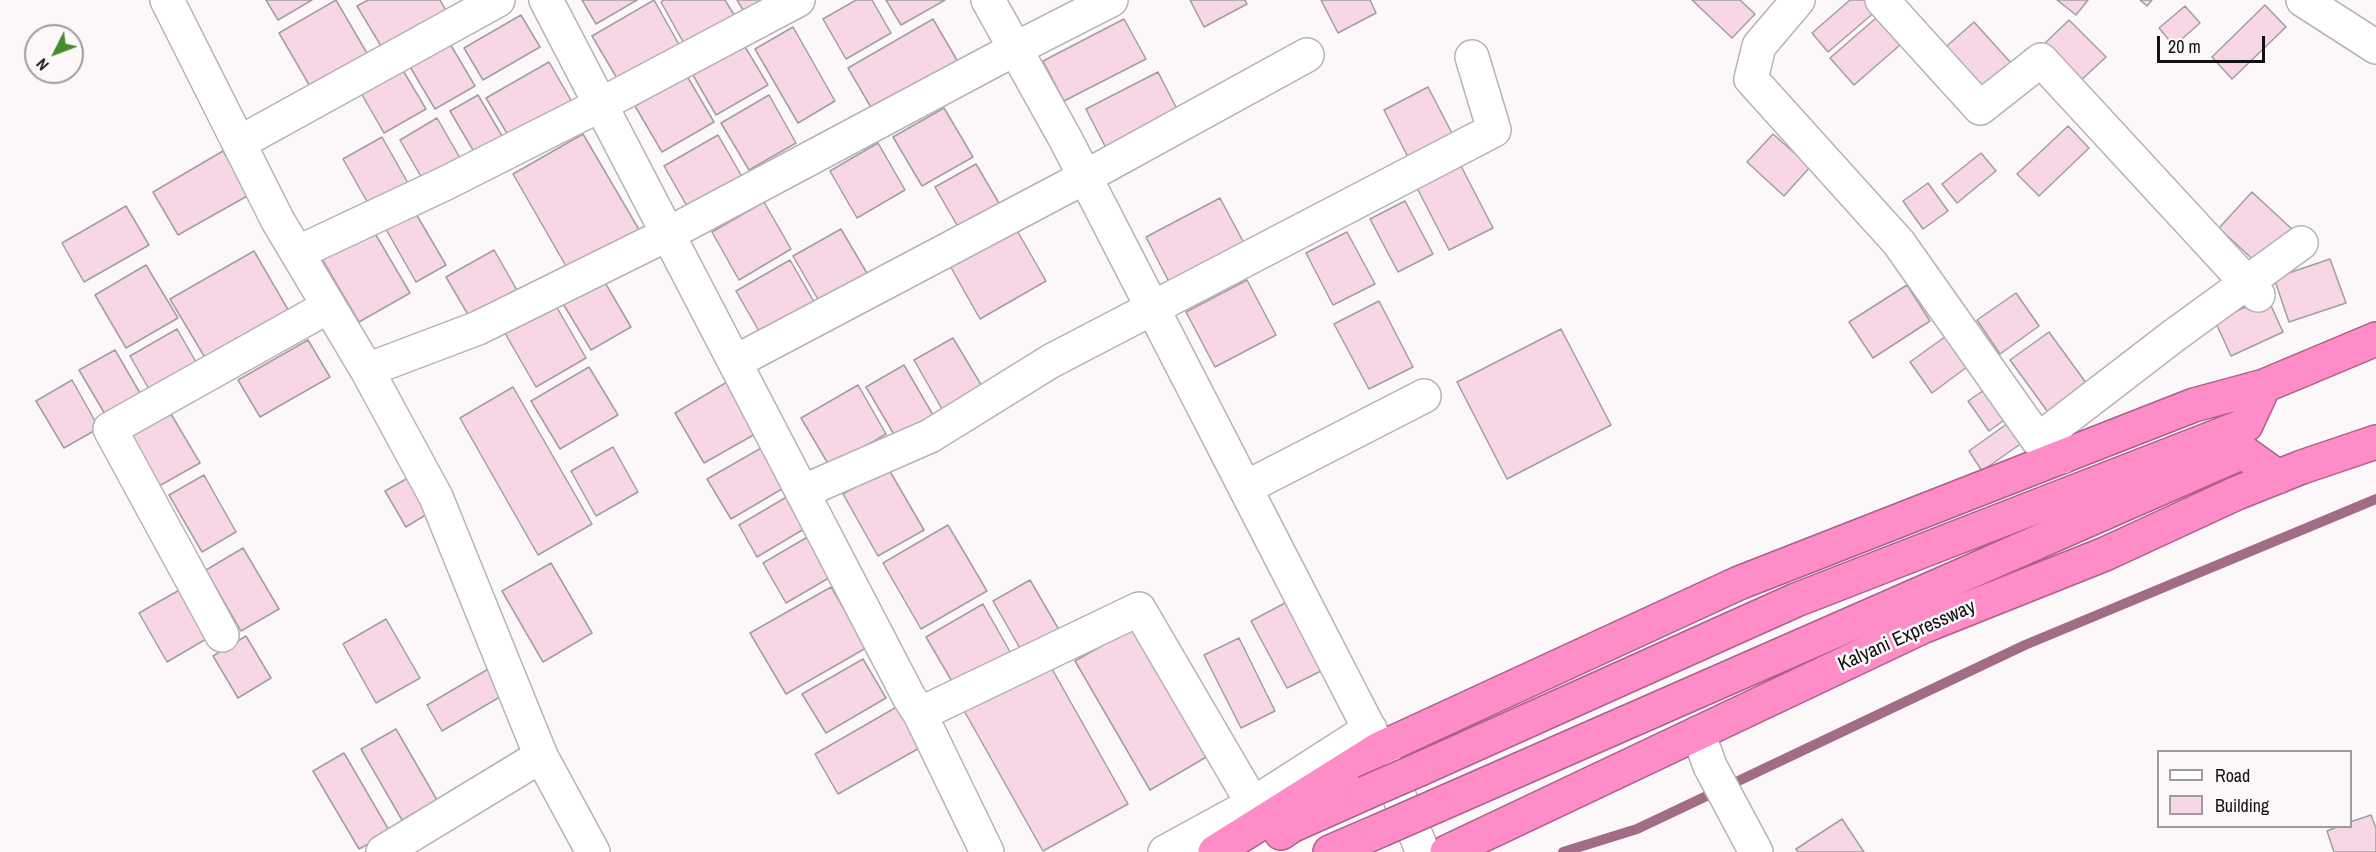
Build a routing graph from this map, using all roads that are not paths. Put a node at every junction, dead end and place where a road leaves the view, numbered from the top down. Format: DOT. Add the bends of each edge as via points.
graph roads {
  1 [pos="167,0"];
  2 [pos="498,0"];
  3 [pos="546,0"];
  4 [pos="798,0"];
  5 [pos="988,0"];
  6 [pos="1111,0"];
  7 [pos="1798,0"];
  8 [pos="1882,0"];
  9 [pos="2303,0"];
  10 [pos="2376,47"];
  11 [pos="1015,49"];
  12 [pos="1307,56"];
  13 [pos="1472,57"];
  14 [pos="600,105"];
  15 [pos="239,143"];
  16 [pos="1085,177"];
  17 [pos="668,234"];
  18 [pos="2301,243"];
  19 [pos="297,253"];
  20 [pos="2252,289"];
  21 [pos="329,306"];
  22 [pos="1152,308"];
  23 [pos="2376,339"];
  24 [pos="735,362"];
  25 [pos="367,370"];
  26 [pos="2264,386"];
  27 [pos="1424,396"];
  28 [pos="2376,442"];
  29 [pos="2050,448"];
  30 [pos="2278,477"];
  31 [pos="1245,488"];
  32 [pos="802,492"];
  33 [pos="222,635"];
  34 [pos="920,714"];
  35 [pos="1698,733"];
  36 [pos="1374,739"];
  37 [pos="541,756"];
  38 [pos="1253,804"];
  39 [pos="383,852"];
  40 [pos="593,852"];
  41 [pos="987,852"];
  42 [pos="1165,852"];
  43 [pos="1215,852"];
  44 [pos="1251,852"];
  45 [pos="1330,852"];
  46 [pos="1423,852"];
  47 [pos="1447,852"];
  48 [pos="1756,852"];
  1 -- 15 [label="street"];
  2 -- 15 [label="street"];
  3 -- 14 [label="street"];
  4 -- 14 [label="street"];
  5 -- 11 [label="street"];
  6 -- 11 [label="street"];
  7 -- 29 [label="street" via="1759,46 1751,79 1899,243"];
  8 -- 20 [label="street" via="1980,108 2041,60"];
  9 -- 10 [label="street"];
  11 -- 16 [label="street"];
  11 -- 17 [label="street"];
  12 -- 16 [label="street"];
  13 -- 22 [label="street" via="1494,130"];
  14 -- 17 [label="street"];
  14 -- 19 [label="street"];
  15 -- 19 [label="street"];
  16 -- 22 [label="street"];
  16 -- 24 [label="street"];
  17 -- 24 [label="street"];
  17 -- 25 [label="street" via="478,328"];
  18 -- 20 [label="street"];
  19 -- 21 [label="street"];
  20 -- 29 [label="street"];
  21 -- 25 [label="street"];
  21 -- 33 [label="street" via="110,429"];
  22 -- 31 [label="street"];
  22 -- 32 [label="street" via="1051,361 930,436"];
  23 -- 26 [label="highway"];
  24 -- 32 [label="street"];
  25 -- 37 [label="street" via="436,497"];
  26 -- 29 [label="highway"];
  26 -- 44 [label="highway, bridge" via="2246,426 1796,600 1291,826"];
  27 -- 31 [label="street"];
  28 -- 30 [label="highway, Kalyani Expressway"];
  29 -- 36 [label="highway"];
  30 -- 35 [label="highway, Kalyani Expressway" via="2105,554 1922,627"];
  30 -- 45 [label="highway, bridge" via="2243,452"];
  31 -- 36 [label="street"];
  32 -- 34 [label="street"];
  34 -- 38 [label="street" via="1139,609"];
  34 -- 41 [label="street"];
  35 -- 47 [label="highway, Kalyani Expressway"];
  35 -- 48 [label="street" via="1710,766"];
  36 -- 38 [label="street"];
  36 -- 43 [label="highway"];
  36 -- 46 [label="street"];
  37 -- 39 [label="street"];
  37 -- 40 [label="street"];
  38 -- 42 [label="street"];
}
